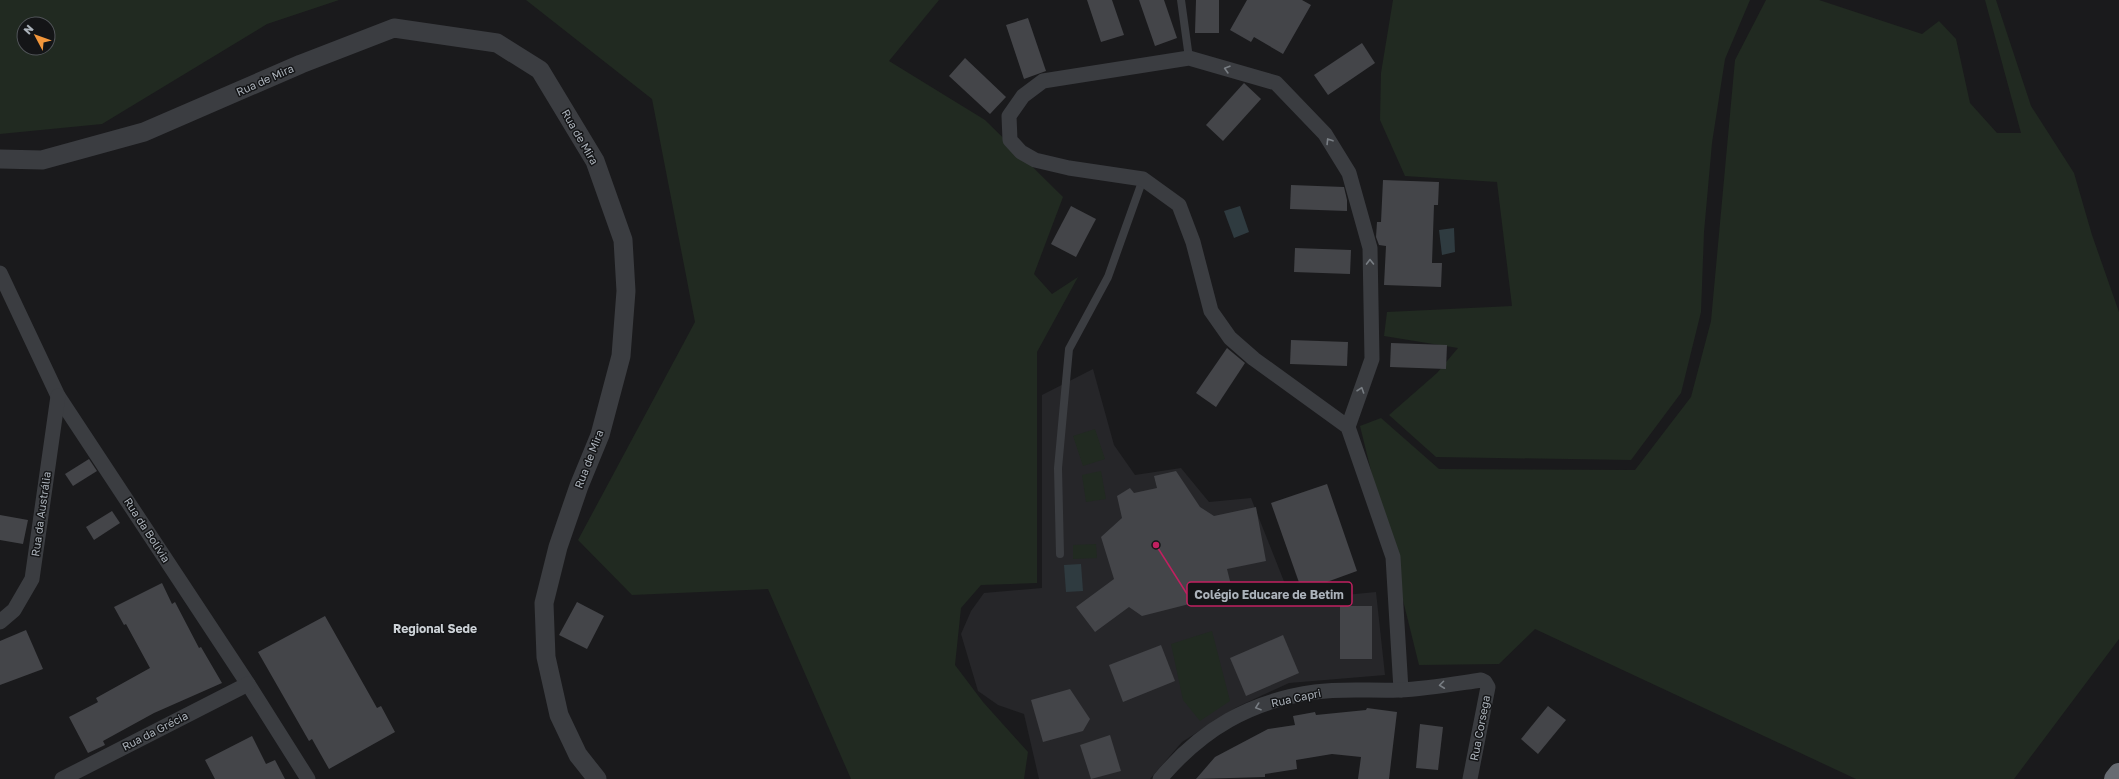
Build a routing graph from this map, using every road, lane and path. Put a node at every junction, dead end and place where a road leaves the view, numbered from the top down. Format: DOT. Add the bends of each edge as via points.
graph roads {
  1 [pos="1180,0"];
  2 [pos="1189,58"];
  3 [pos="0,159"];
  4 [pos="1143,179"];
  5 [pos="0,273"];
  6 [pos="58,396"];
  7 [pos="1348,427"];
  8 [pos="1060,554"];
  9 [pos="0,622"];
  10 [pos="1481,680"];
  11 [pos="248,684"];
  12 [pos="1401,690"];
  13 [pos="2119,774"];
  14 [pos="62,779"];
  15 [pos="308,779"];
  16 [pos="597,779"];
  17 [pos="1160,779"];
  18 [pos="1470,779"];
  19 [pos="2115,779"];
  1 -- 2 [label="lane"];
  2 -- 4 [label="street" via="1043,81 1023,96 1009,116 1010,140 1021,152 1035,160"];
  7 -- 2 [label="street, one-way" via="1372,359 1370,248 1349,173 1325,134 1276,83"];
  3 -- 16 [label="street, Rua de Mira" via="42,160 144,132 301,64 394,28 497,43 540,70 595,161 623,240 626,291 621,356 600,435 560,540 544,603 546,658 559,715 578,755"];
  4 -- 7 [label="street" via="1179,205 1193,242 1211,311 1230,338"];
  4 -- 8 [label="lane" via="1108,277 1070,349 1058,468"];
  5 -- 6 [label="street, Rua da Bolívia"];
  6 -- 9 [label="street, Rua da Austrália" via="32,579 14,610"];
  6 -- 11 [label="street, Rua da Bolívia"];
  7 -- 12 [label="street" via="1393,557"];
  10 -- 12 [label="street, Rua Capri, one-way"];
  10 -- 18 [label="street, Rua Corsega" via="1488,687"];
  11 -- 14 [label="street, Rua da Grécia"];
  11 -- 15 [label="street, Rua da Bolívia"];
  12 -- 17 [label="street, Rua Capri, one-way" via="1316,692 1278,700 1244,712 1223,722 1202,737"];
  13 -- 19 [label="highway"];
}
